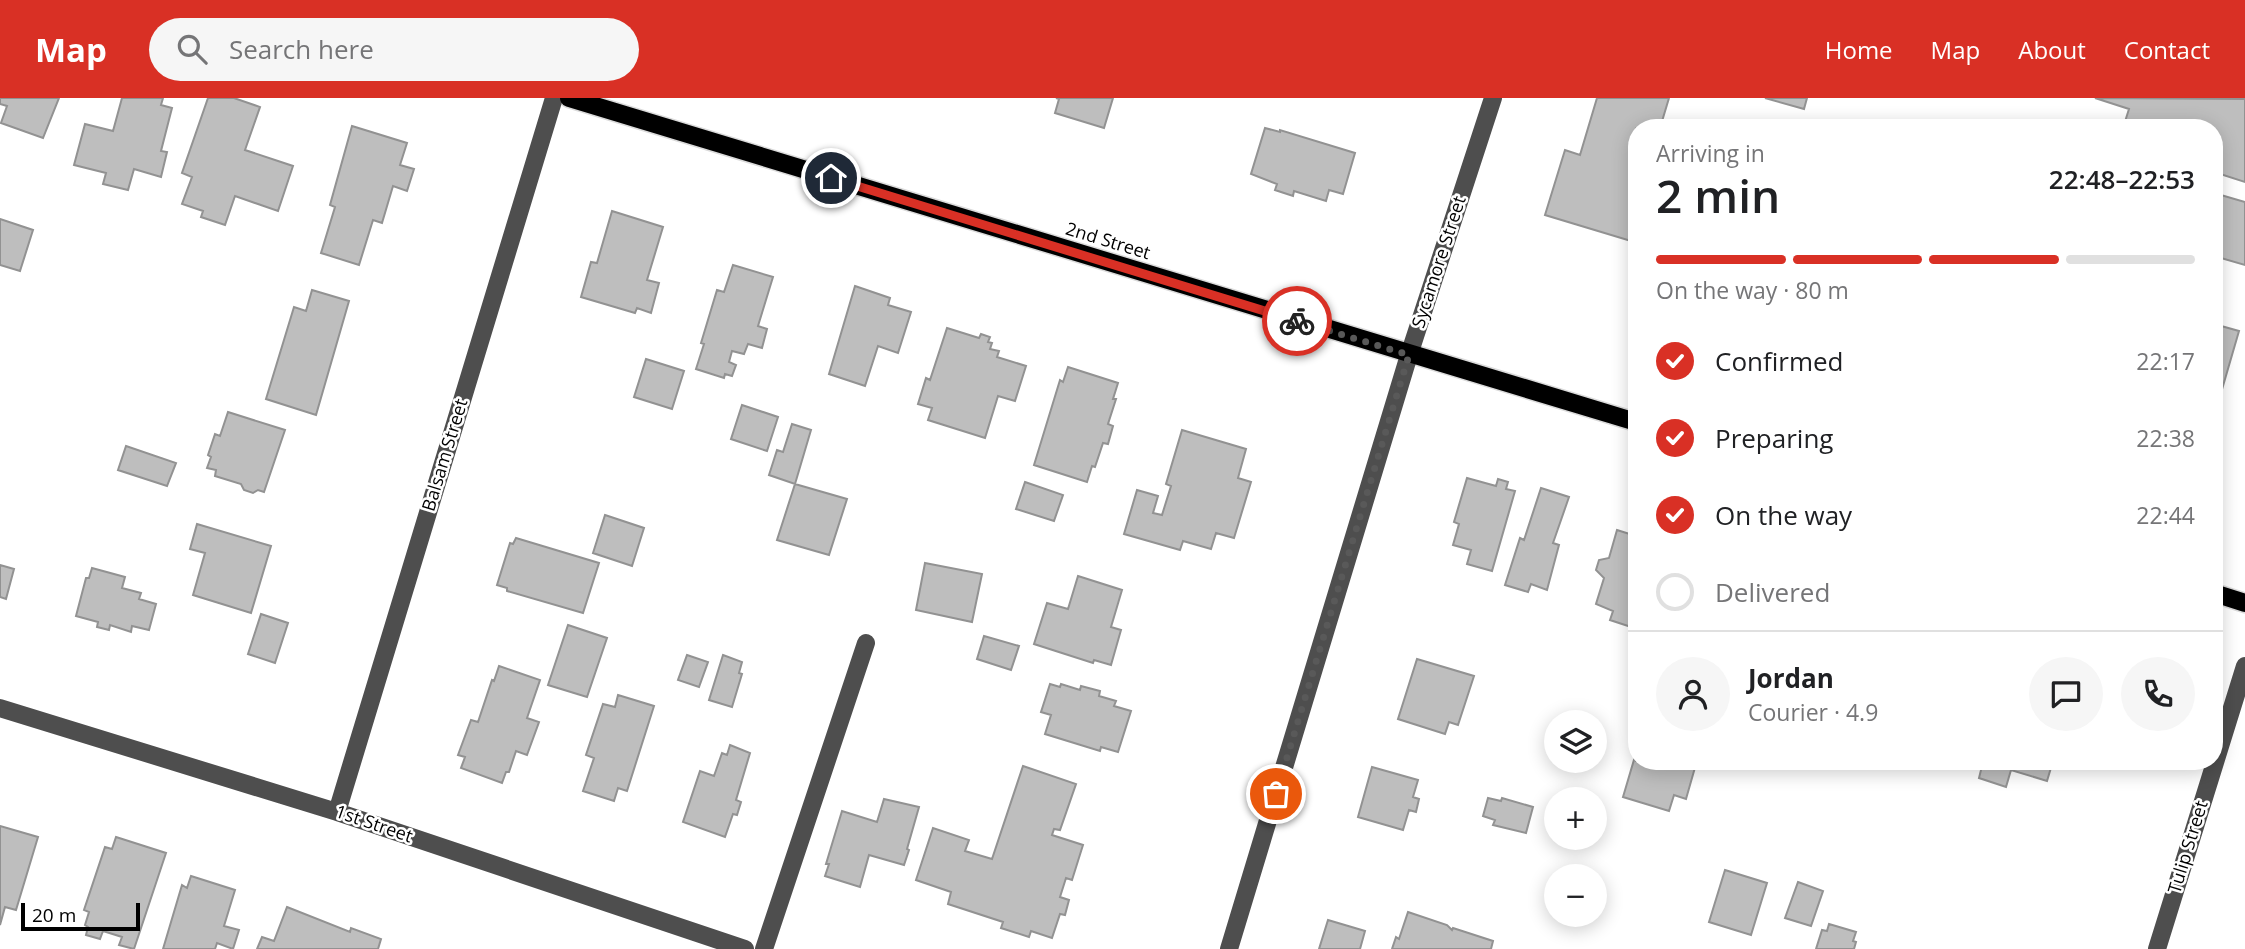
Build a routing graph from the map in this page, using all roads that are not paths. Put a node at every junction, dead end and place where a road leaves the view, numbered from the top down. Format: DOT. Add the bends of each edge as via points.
graph roads {
  1 [pos="554,98"];
  2 [pos="569,98"];
  3 [pos="1493,98"];
  4 [pos="1409,355"];
  5 [pos="1628,420"];
  6 [pos="2223,596"];
  7 [pos="2245,603"];
  8 [pos="866,643"];
  9 [pos="2245,666"];
  10 [pos="0,708"];
  11 [pos="2223,737"];
  12 [pos="2213,770"];
  13 [pos="337,812"];
  14 [pos="745,949"];
  15 [pos="764,949"];
  16 [pos="1229,949"];
  17 [pos="2157,949"];
  1 -- 13 [label="street, Balsam Street"];
  2 -- 4 [label="main road, 2nd Street"];
  3 -- 4 [label="street, Sycamore Street"];
  4 -- 5 [label="main road, 2nd Street"];
  4 -- 16 [label="street, Sycamore Street"];
  6 -- 7 [label="main road"];
  8 -- 15 [label="street"];
  9 -- 11 [label="street, Tulip Street"];
  10 -- 13 [label="street, 1st Street"];
  12 -- 17 [label="street, Tulip Street"];
  13 -- 14 [label="street, 1st Street"];
}
